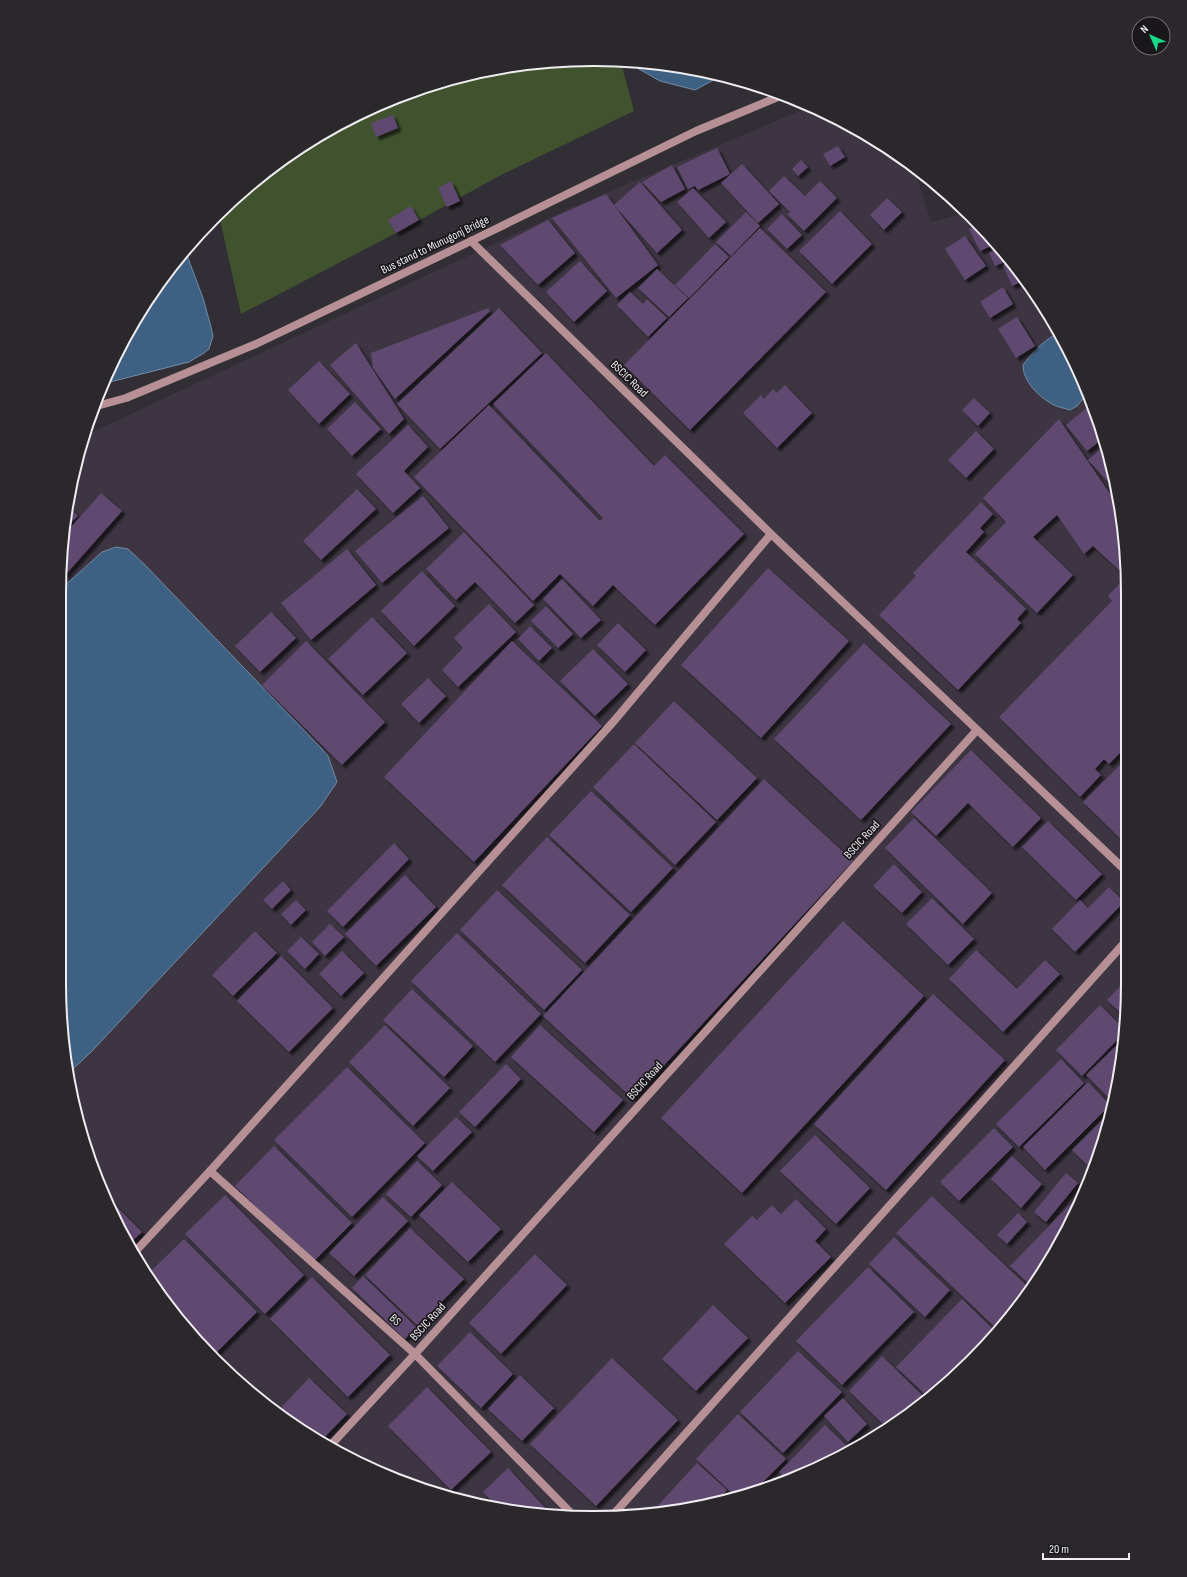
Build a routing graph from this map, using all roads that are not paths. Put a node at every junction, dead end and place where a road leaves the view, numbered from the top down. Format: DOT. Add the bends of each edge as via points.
graph roads {
  1 [pos="775,98"];
  2 [pos="472,241"];
  3 [pos="101,405"];
  4 [pos="771,534"];
  5 [pos="977,730"];
  6 [pos="1121,866"];
  7 [pos="1121,947"];
  8 [pos="210,1171"];
  9 [pos="138,1249"];
  10 [pos="415,1354"];
  11 [pos="334,1442"];
  12 [pos="567,1510"];
  13 [pos="617,1510"];
  1 -- 2 [label="street, Bus stand to Munugonj Bridge" via="696,131"];
  2 -- 3 [label="street, Bus stand to Munugonj Bridge" via="256,344 126,398"];
  2 -- 4 [label="street, BSCIC Road"];
  4 -- 5 [label="street, BSCIC Road"];
  4 -- 8 [label="street" via="614,721"];
  5 -- 6 [label="street, BSCIC Road"];
  5 -- 10 [label="street, BSCIC Road"];
  7 -- 13 [label="street"];
  8 -- 9 [label="street"];
  8 -- 10 [label="street, BS"];
  10 -- 11 [label="street, BSCIC Road"];
  10 -- 12 [label="street, BS"];
}
